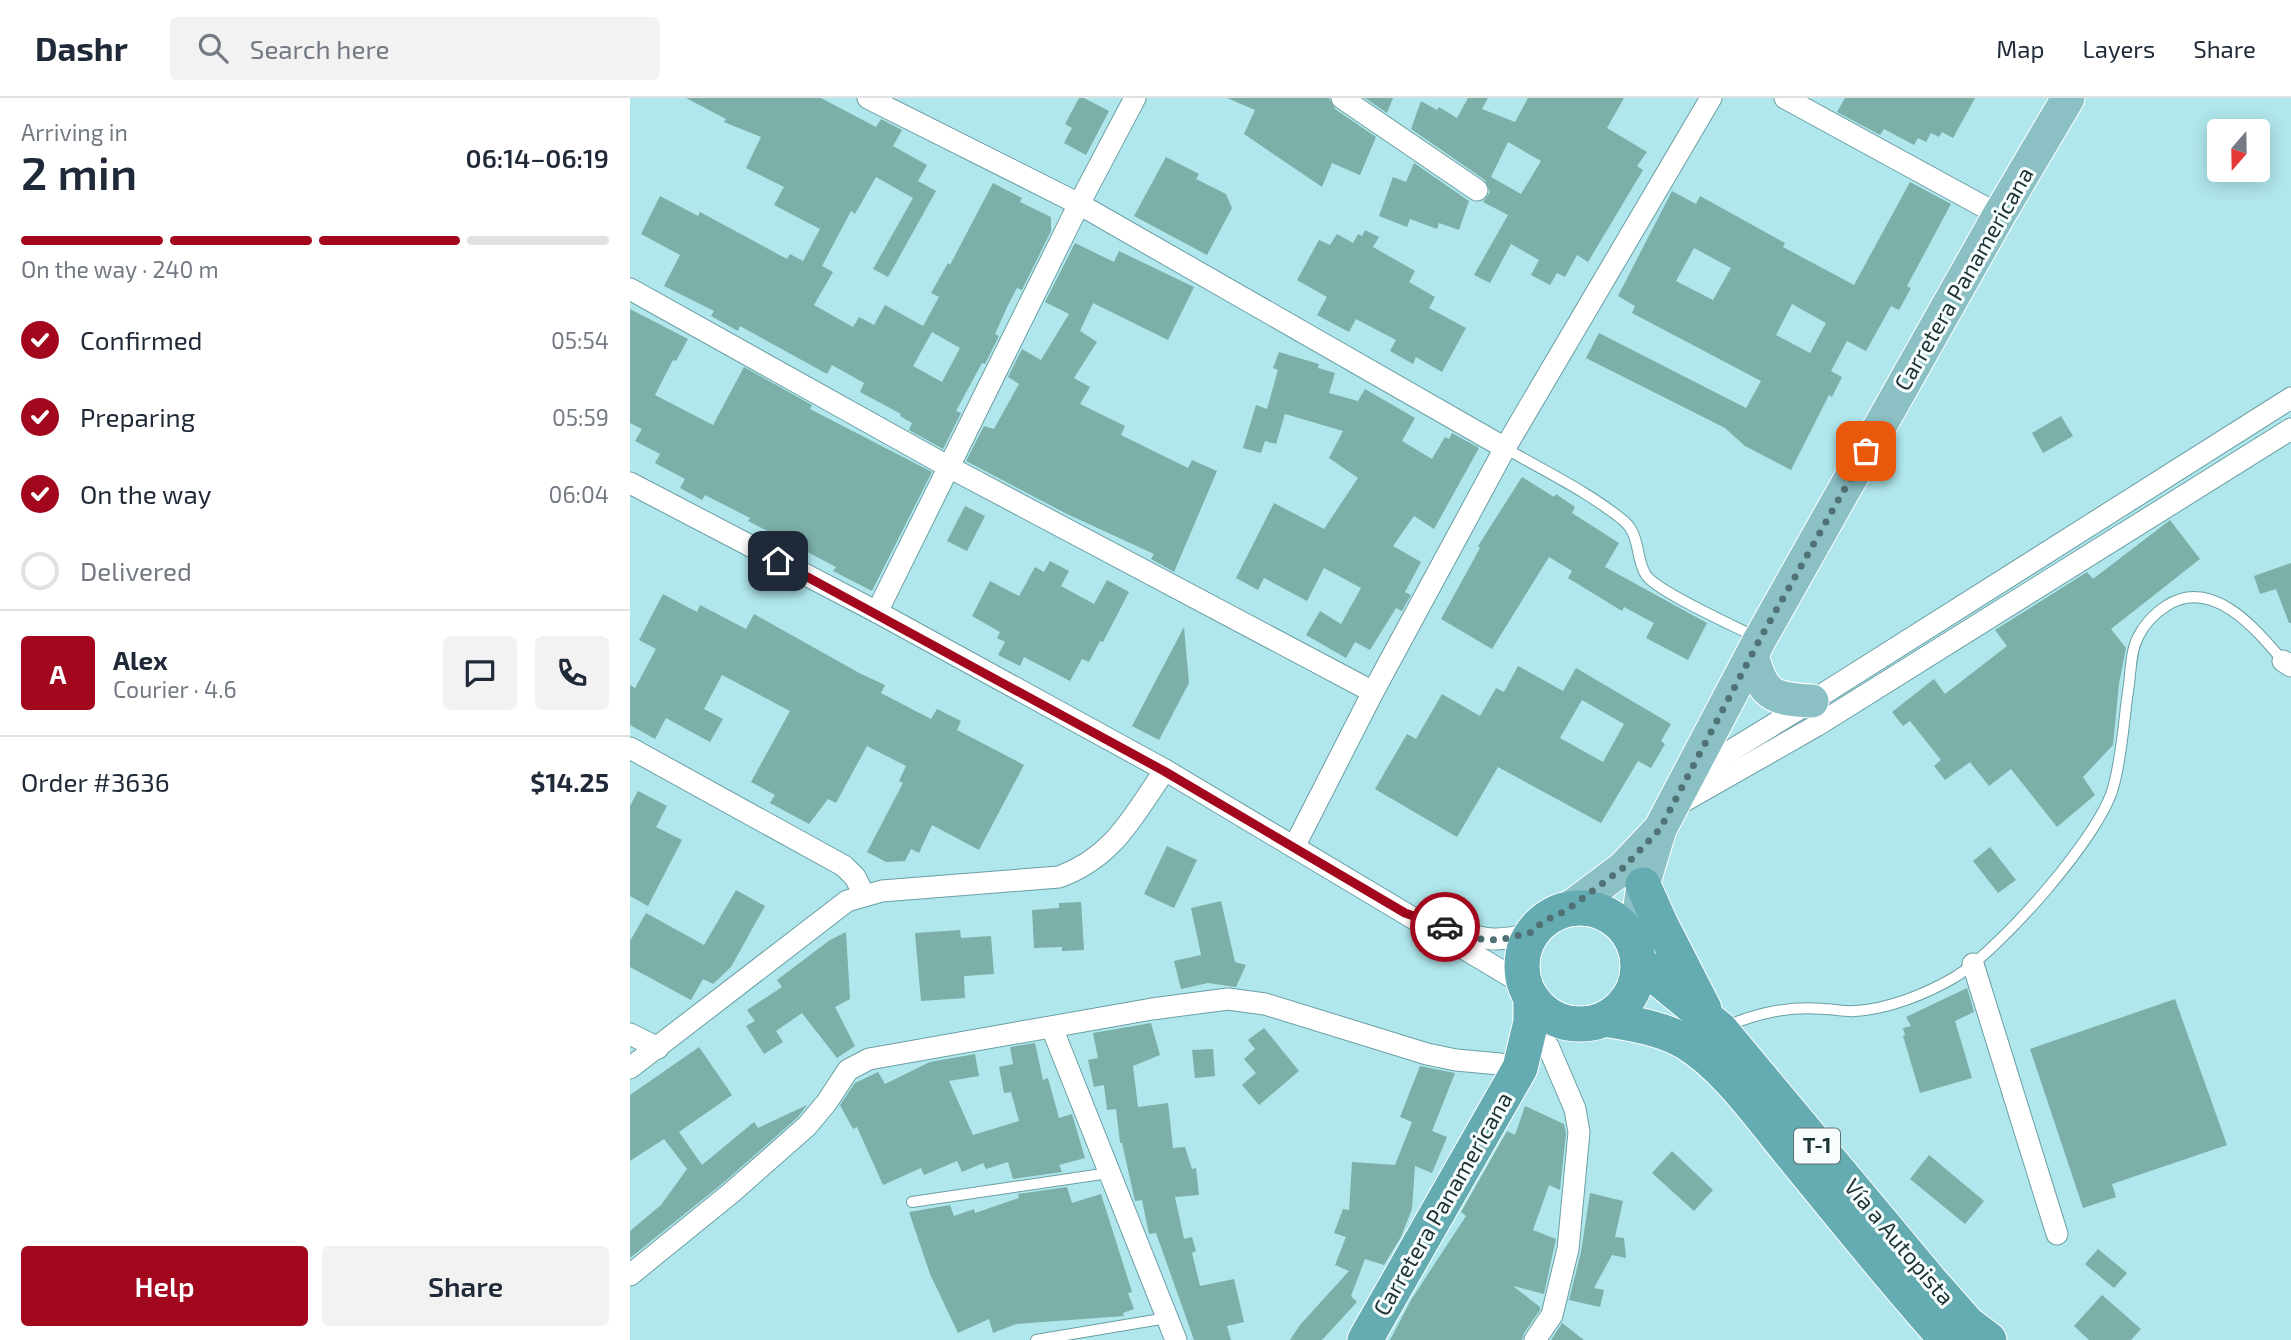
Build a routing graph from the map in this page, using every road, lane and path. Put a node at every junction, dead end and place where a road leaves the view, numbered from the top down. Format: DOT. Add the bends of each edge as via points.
graph roads {
  1 [pos="868,98"];
  2 [pos="1135,98"];
  3 [pos="1342,98"];
  4 [pos="1786,98"];
  5 [pos="2068,98"];
  6 [pos="1707,99"];
  7 [pos="1478,190"];
  8 [pos="1079,204"];
  9 [pos="1999,215"];
  10 [pos="630,289"];
  11 [pos="2291,398"];
  12 [pos="2291,429"];
  13 [pos="1505,448"];
  14 [pos="949,467"];
  15 [pos="630,483"];
  16 [pos="877,612"];
  17 [pos="1756,647"];
  18 [pos="2287,663"];
  19 [pos="1373,692"];
  20 [pos="1812,701"];
  21 [pos="630,748"];
  22 [pos="1164,771"];
  23 [pos="1689,776"];
  24 [pos="1665,819"];
  25 [pos="1293,847"];
  26 [pos="1643,885"];
  27 [pos="864,895"];
  28 [pos="1567,910"];
  29 [pos="1405,913"];
  30 [pos="1533,932"];
  31 [pos="1636,955"];
  32 [pos="1973,964"];
  33 [pos="1528,991"];
  34 [pos="1591,1021"];
  35 [pos="1714,1024"];
  36 [pos="1052,1028"];
  37 [pos="630,1034"];
  38 [pos="1548,1046"];
  39 [pos="658,1048"];
  40 [pos="630,1068"];
  41 [pos="1519,1070"];
  42 [pos="1109,1173"];
  43 [pos="912,1202"];
  44 [pos="2057,1234"];
  45 [pos="630,1275"];
  46 [pos="1167,1318"];
  47 [pos="1036,1340"];
  48 [pos="1176,1340"];
  49 [pos="1365,1340"];
  50 [pos="1535,1340"];
  51 [pos="1947,1340"];
  52 [pos="1989,1340"];
  1 -- 8 [label="street"];
  2 -- 8 [label="street"];
  3 -- 7 [label="street"];
  4 -- 9 [label="street"];
  5 -- 9 [label="main road, Carretera Panamericana"];
  6 -- 13 [label="street"];
  8 -- 13 [label="street"];
  8 -- 14 [label="street"];
  9 -- 17 [label="main road, Carretera Panamericana"];
  10 -- 14 [label="street"];
  11 -- 20 [label="street"];
  12 -- 24 [label="street"];
  13 -- 17 [label="lane" via="1626,523 1634,532 1650,580"];
  13 -- 19 [label="street"];
  14 -- 16 [label="street"];
  14 -- 19 [label="street"];
  15 -- 16 [label="street"];
  16 -- 22 [label="street"];
  17 -- 20 [label="main road" via="1756,671 1765,687 1785,700"];
  17 -- 23 [label="main road, Carretera Panamericana"];
  18 -- 32 [label="lane" via="2237,614 2209,598 2175,601 2154,617 2134,649 2109,801 2058,874 2006,935"];
  19 -- 25 [label="street"];
  20 -- 23 [label="street"];
  21 -- 27 [label="street" via="844,866"];
  22 -- 25 [label="street"];
  22 -- 27 [label="street" via="1117,839 1077,870 1059,877"];
  23 -- 24 [label="main road, Carretera Panamericana"];
  24 -- 26 [label="main road, Carretera Panamericana"];
  24 -- 28 [label="main road, Carretera Panamericana" via="1623,868"];
  25 -- 29 [label="street"];
  26 -- 31 [label="main road, Carretera Panamericana"];
  26 -- 35 [label="highway"];
  27 -- 39 [label="street" via="835,909"];
  28 -- 30 [label="highway" via="1542,922"];
  28 -- 31 [label="highway, T-1" via="1608,916 1629,935"];
  29 -- 30 [label="street" via="1481,939 1513,939"];
  29 -- 33 [label="street"];
  30 -- 33 [label="highway" via="1522,957"];
  31 -- 34 [label="highway" via="1635,982 1626,1001"];
  31 -- 35 [label="highway, Vía a Autopista / T-1"];
  32 -- 35 [label="lane" via="1934,988 1878,1008 1772,1010"];
  32 -- 44 [label="street"];
  33 -- 34 [label="highway, T-1" via="1551,1017 1564,1022"];
  33 -- 41 [label="highway, Carretera Panamericana" via="1531,1022"];
  34 -- 38 [label="highway, Carretera Panamericana"];
  34 -- 51 [label="highway, Vía a Autopista / T-1" via="1654,1030 1686,1042 1712,1064"];
  35 -- 52 [label="highway, Vía a Autopista / T-1" via="1930,1281 1968,1324"];
  36 -- 41 [label="street" via="1202,1001 1242,1000 1427,1054"];
  36 -- 42 [label="street"];
  36 -- 45 [label="street" via="854,1065 807,1126"];
  37 -- 39 [label="street"];
  38 -- 41 [label="highway, Carretera Panamericana"];
  38 -- 50 [label="street" via="1580,1132 1568,1249 1552,1315"];
  39 -- 40 [label="street"];
  41 -- 49 [label="highway, Carretera Panamericana"];
  42 -- 43 [label="lane"];
  42 -- 46 [label="street"];
  46 -- 47 [label="lane"];
  46 -- 48 [label="street"];
}
